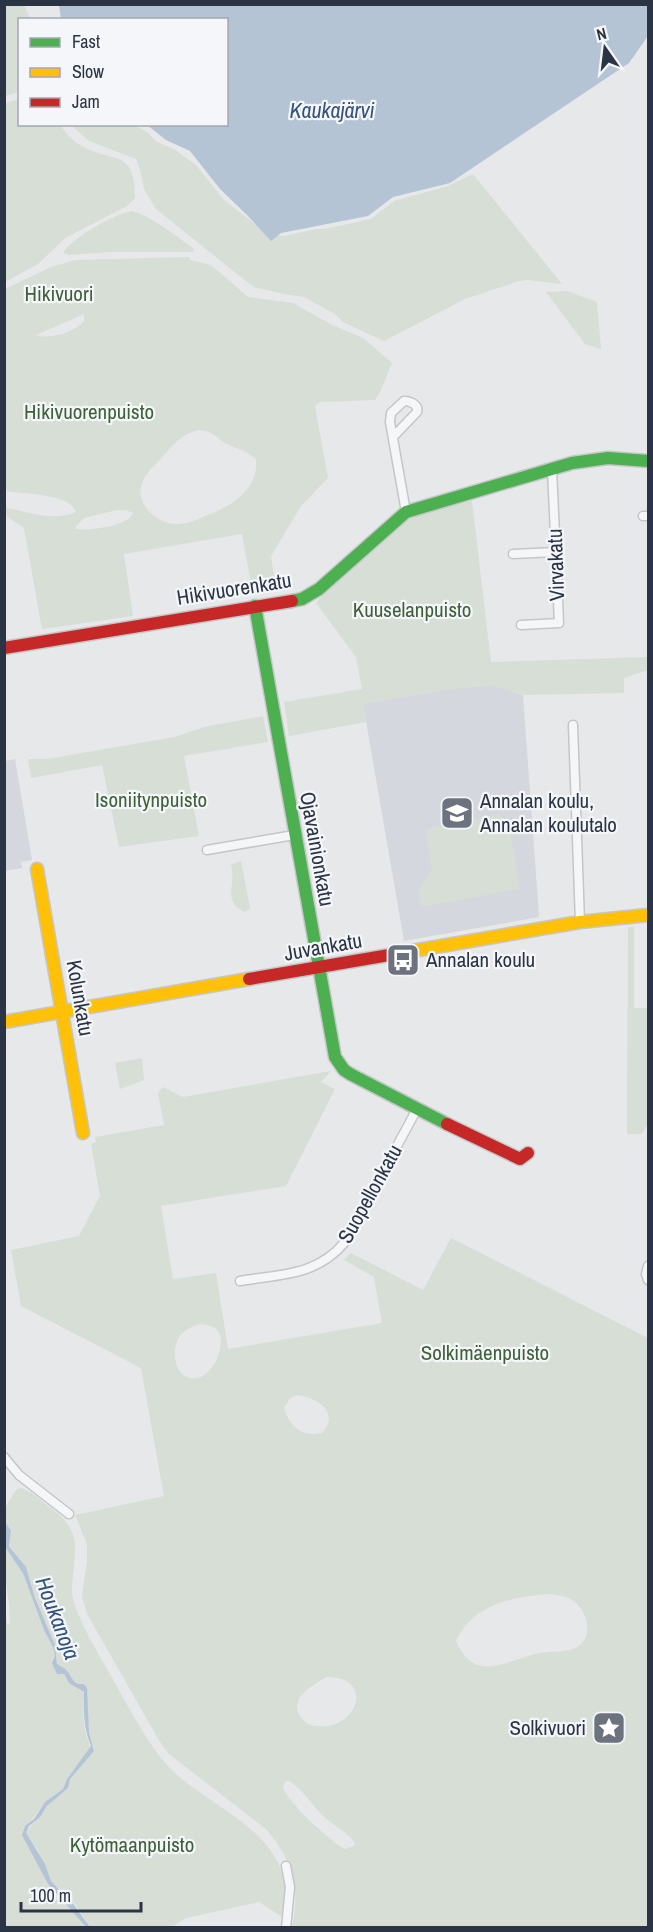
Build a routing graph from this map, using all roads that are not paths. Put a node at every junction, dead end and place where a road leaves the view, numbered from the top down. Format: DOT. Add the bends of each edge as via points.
graph roads {
  1 [pos="393,437"];
  2 [pos="648,461"];
  3 [pos="552,470"];
  4 [pos="406,512"];
  5 [pos="556,552"];
  6 [pos="513,554"];
  7 [pos="255,606"];
  8 [pos="521,625"];
  9 [pos="4,648"];
  10 [pos="573,724"];
  11 [pos="294,835"];
  12 [pos="207,850"];
  13 [pos="37,869"];
  14 [pos="648,915"];
  15 [pos="580,922"];
  16 [pos="318,968"];
  17 [pos="62,1011"];
  18 [pos="4,1022"];
  19 [pos="417,1109"];
  20 [pos="83,1133"];
  21 [pos="528,1153"];
  22 [pos="648,1266"];
  23 [pos="648,1280"];
  24 [pos="240,1281"];
  25 [pos="4,1457"];
  26 [pos="69,1514"];
  27 [pos="286,1866"];
  28 [pos="286,1928"];
  1 -- 4 [label="street"];
  2 -- 3 [label="street, Hikivuorenkatu" via="597,459"];
  3 -- 4 [label="street, Hikivuorenkatu"];
  3 -- 5 [label="street, Virvakatu"];
  4 -- 7 [label="street, Hikivuorenkatu" via="311,595"];
  5 -- 6 [label="street"];
  5 -- 8 [label="street, Virvakatu" via="559,623"];
  7 -- 9 [label="street, Hikivuorenkatu"];
  7 -- 11 [label="street, Ojavainionkatu"];
  10 -- 15 [label="street"];
  11 -- 12 [label="street"];
  11 -- 16 [label="street, Ojavainionkatu"];
  13 -- 17 [label="street, Kolunkatu"];
  14 -- 15 [label="street, Juvankatu"];
  15 -- 16 [label="street, Juvankatu"];
  16 -- 17 [label="street, Juvankatu"];
  16 -- 19 [label="street, Ojavainionkatu" via="338,1063 350,1074"];
  17 -- 18 [label="street, Juvankatu"];
  17 -- 20 [label="street, Kolunkatu"];
  19 -- 21 [label="street, Ojavainionkatu" via="511,1156 520,1159"];
  19 -- 24 [label="street, Suopellonkatu" via="345,1242 334,1255 312,1268"];
  22 -- 23 [label="street"];
  25 -- 26 [label="street" via="19,1475"];
  27 -- 28 [label="street" via="290,1887"];
}
